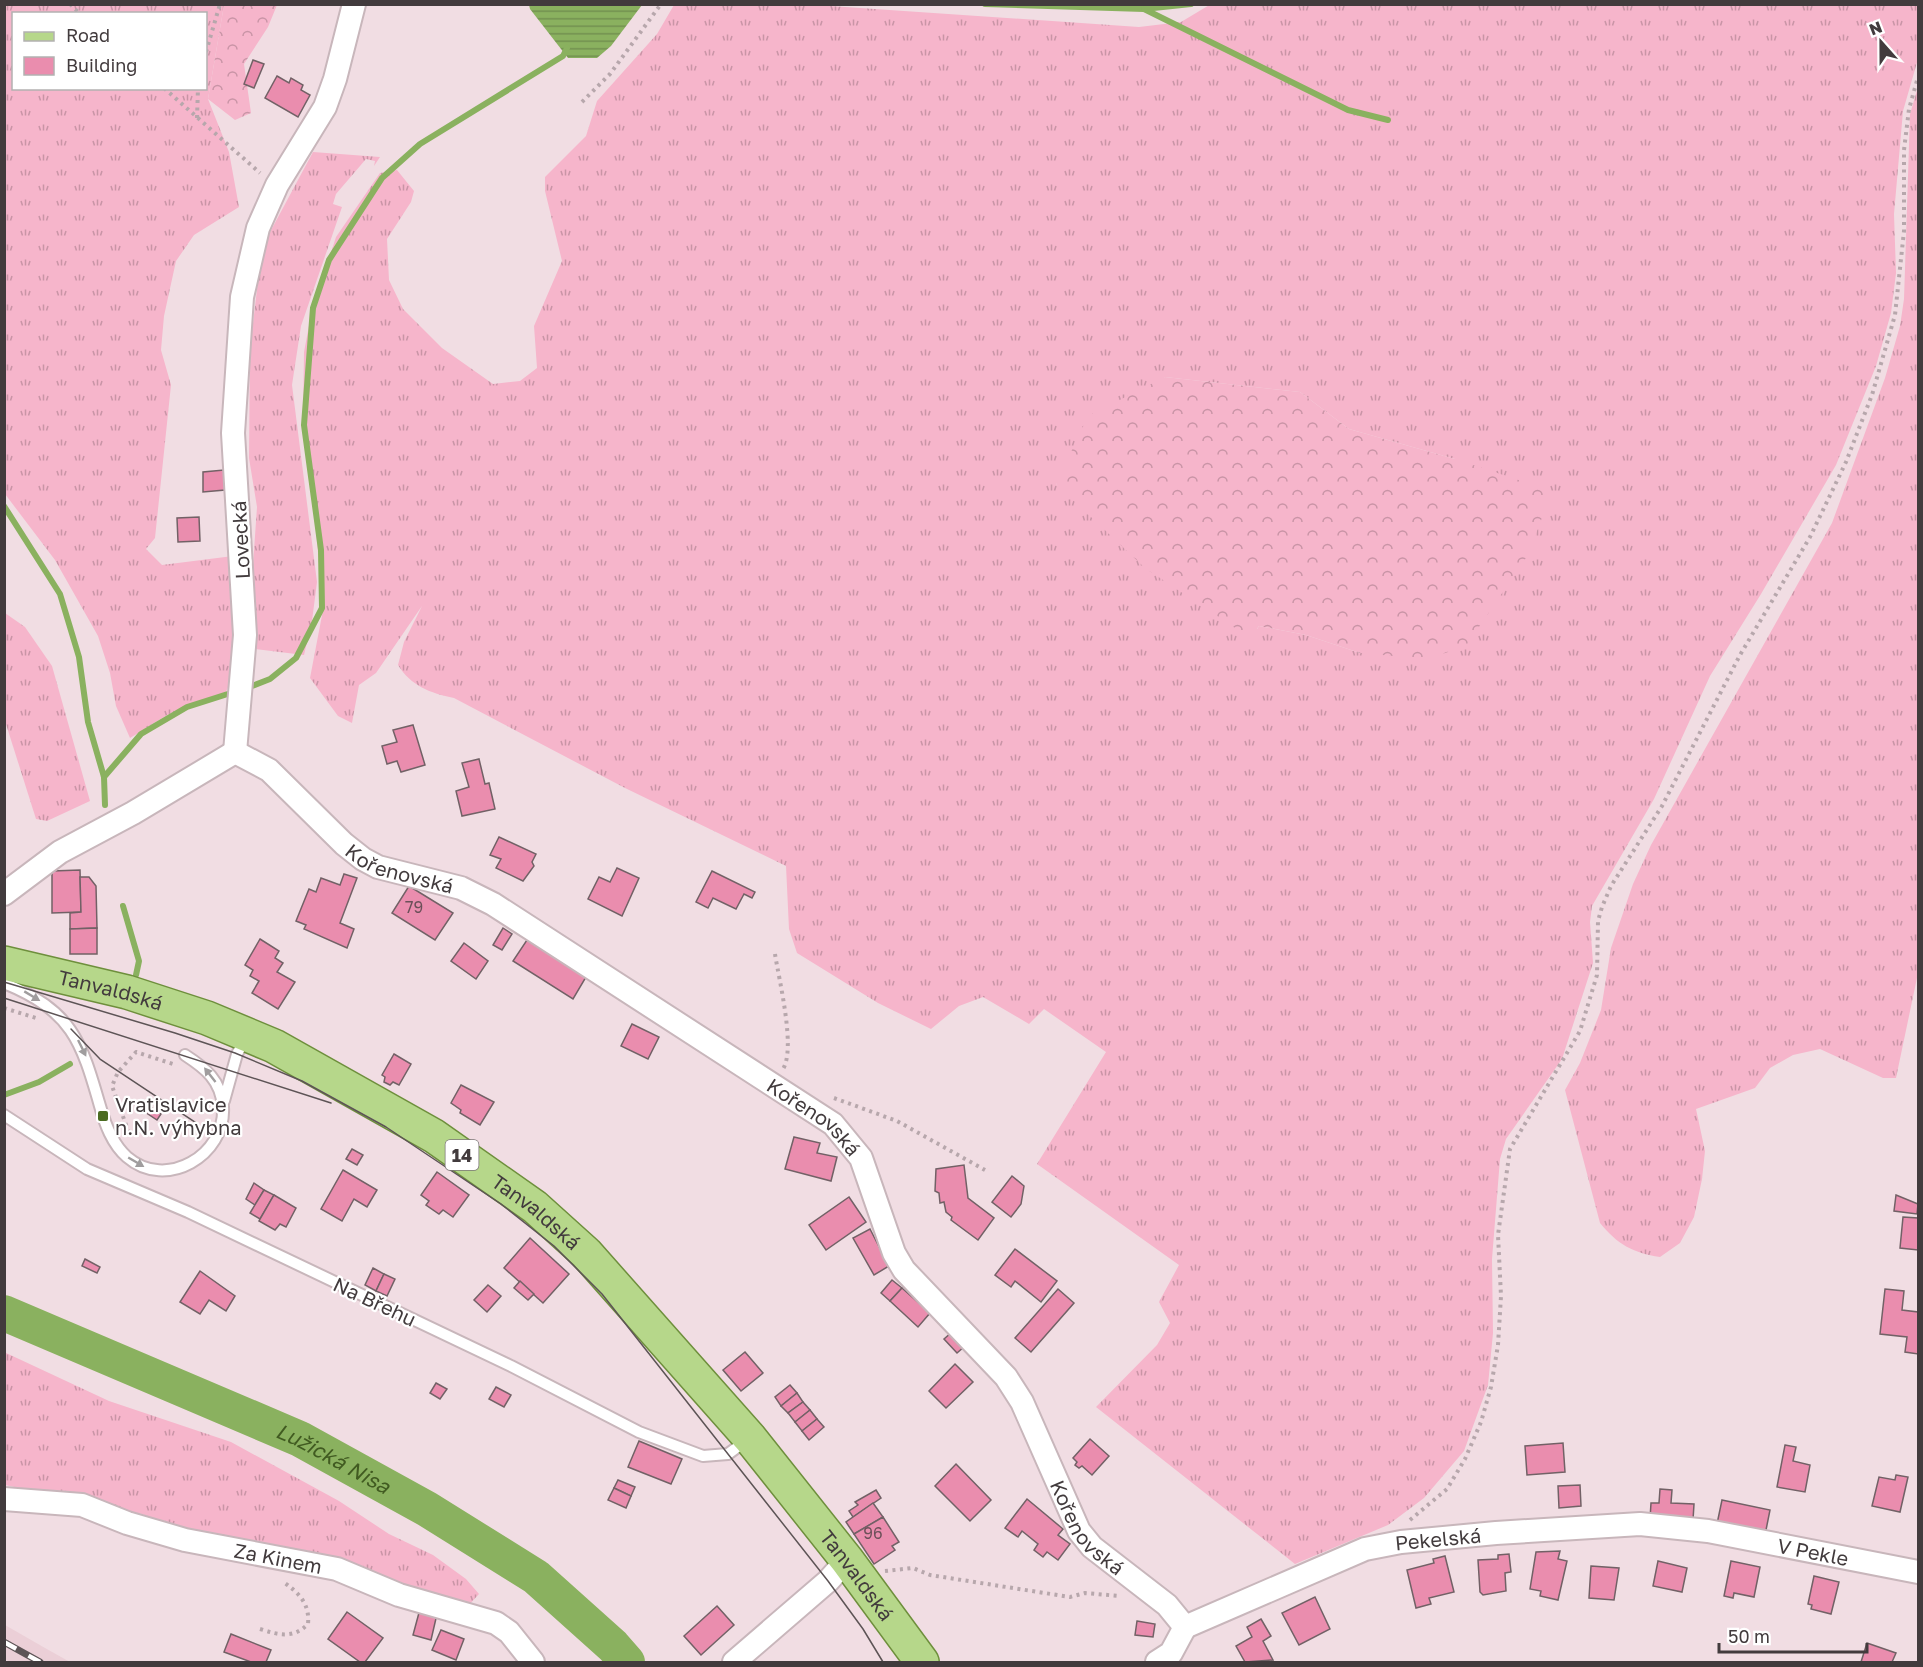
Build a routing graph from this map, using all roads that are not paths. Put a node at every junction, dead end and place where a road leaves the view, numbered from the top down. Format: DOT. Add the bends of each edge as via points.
graph roads {
  1 [pos="354,4"];
  2 [pos="235,752"];
  3 [pos="4,894"];
  4 [pos="4,963"];
  5 [pos="4,983"];
  6 [pos="248,1034"];
  7 [pos="185,1055"];
  8 [pos="223,1104"];
  9 [pos="4,1114"];
  10 [pos="750,1438"];
  11 [pos="4,1499"];
  12 [pos="1708,1530"];
  13 [pos="861,1566"];
  14 [pos="1918,1572"];
  15 [pos="1185,1627"];
  16 [pos="533,1662"];
  17 [pos="734,1662"];
  18 [pos="922,1662"];
  19 [pos="1157,1662"];
  1 -- 2 [label="street, Lovecká" via="325,107 277,186 258,228 242,297 233,433 245,635"];
  2 -- 3 [label="street" via="60,852"];
  2 -- 15 [label="street, Kořenovská" via="269,770 363,858 378,867 461,888 493,904 833,1124 861,1158 894,1253 904,1270 1006,1377 1022,1402 1079,1531 1092,1547 1167,1605"];
  4 -- 6 [label="main road, Tanvaldská / 14" via="127,992"];
  5 -- 8 [label="lane, one-way" via="47,1005 70,1029 89,1065 102,1116 117,1147 143,1167 160,1170 186,1166 205,1154 214,1143 223,1118"];
  6 -- 8 [label="lane" via="237,1054"];
  6 -- 10 [label="main road, Tanvaldská / 14" via="414,1124 535,1207 586,1253"];
  8 -- 7 [label="lane, one-way" via="215,1080 206,1068"];
  9 -- 10 [label="lane, Na Břehu" via="87,1169 188,1212 511,1365 639,1432 703,1456 728,1454"];
  10 -- 13 [label="main road, Tanvaldská / 14"];
  11 -- 16 [label="street, Za Kinem" via="82,1505 185,1540 337,1569 399,1595 496,1623 509,1632"];
  12 -- 14 [label="street, V Pekle"];
  12 -- 15 [label="street, Pekelská" via="1640,1524 1401,1542 1365,1549 1320,1566"];
  13 -- 17 [label="street" via="828,1581"];
  13 -- 18 [label="main road, Tanvaldská / 14"];
  15 -- 19 [label="street" via="1171,1653"];
}
